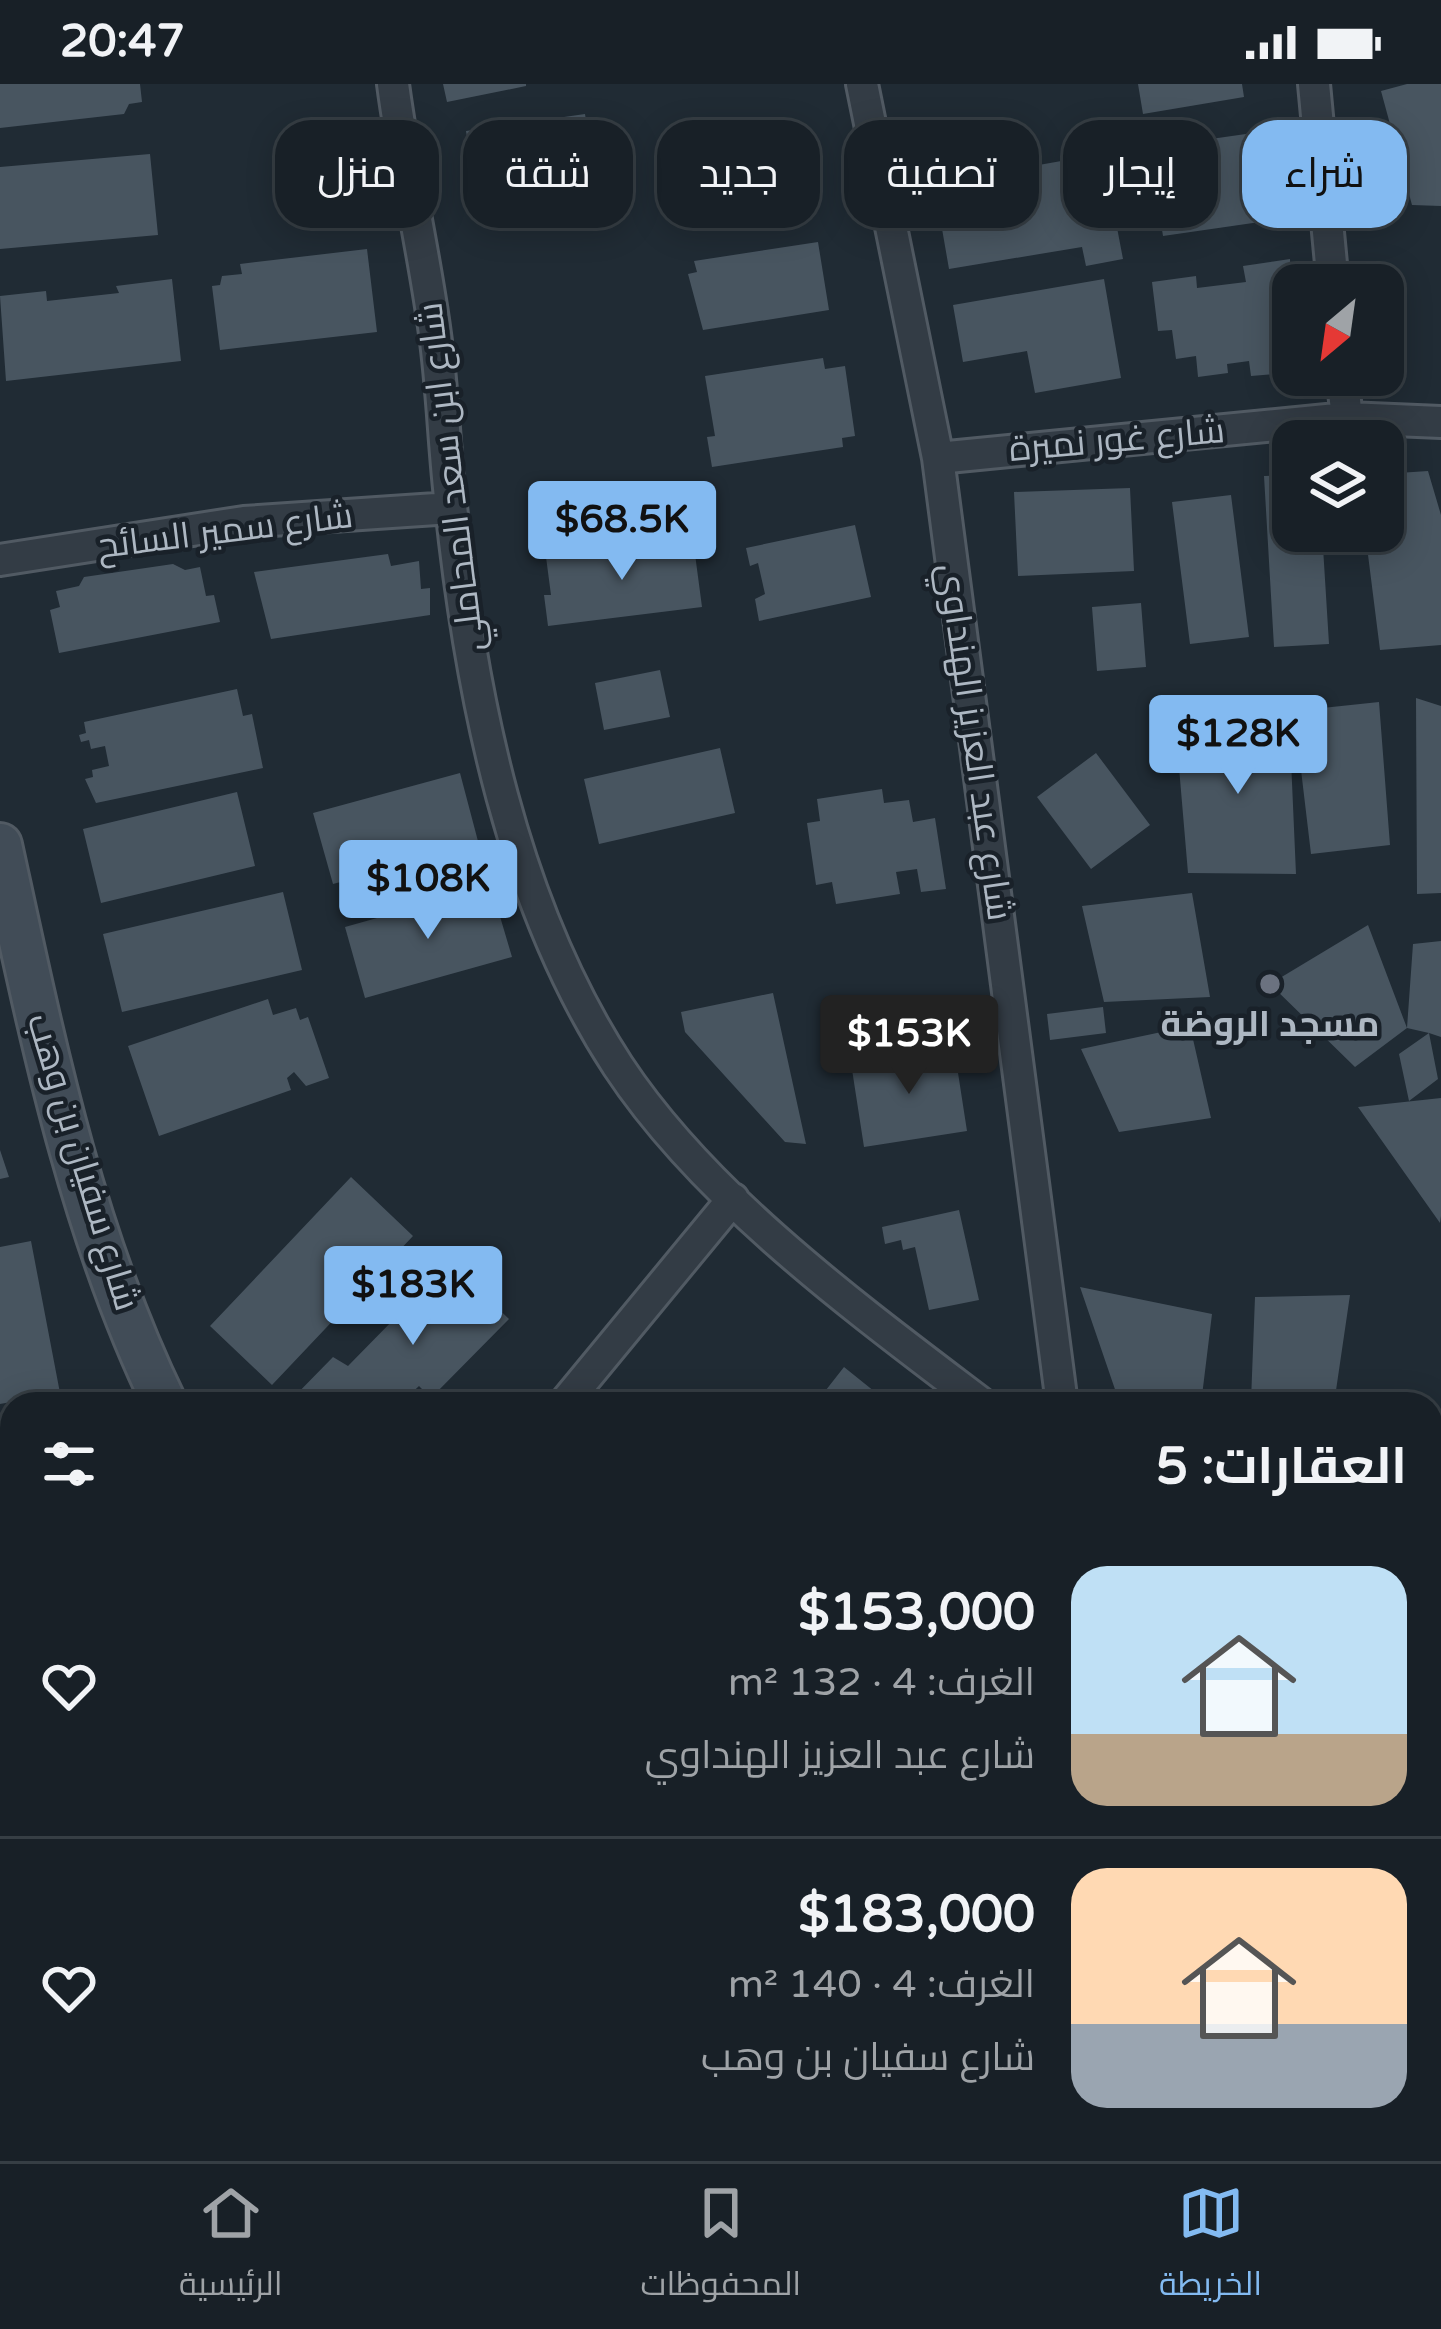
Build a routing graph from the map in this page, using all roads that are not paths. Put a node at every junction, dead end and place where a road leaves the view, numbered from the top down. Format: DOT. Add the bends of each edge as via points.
graph roads {
  1 [pos="393,84"];
  2 [pos="862,84"];
  3 [pos="1313,84"];
  4 [pos="1332,264"];
  5 [pos="1344,396"];
  6 [pos="1347,418"];
  7 [pos="1441,422"];
  8 [pos="938,458"];
  9 [pos="451,508"];
  10 [pos="0,560"];
  11 [pos="0,845"];
  12 [pos="733,1199"];
  13 [pos="160,1392"];
  14 [pos="574,1392"];
  15 [pos="967,1392"];
  16 [pos="1060,1392"];
  1 -- 9 [label="street, شارع ابن سعد المحاملي" via="436,337"];
  2 -- 8 [label="street, شارع عبد العزيز الهنداوي"];
  3 -- 4 [label="street"];
  5 -- 6 [label="street"];
  6 -- 7 [label="street, شارع غور نميرة"];
  6 -- 8 [label="street, شارع غور نميرة"];
  8 -- 16 [label="street, شارع عبد العزيز الهنداوي"];
  9 -- 10 [label="street, شارع سمير السائح" via="244,522"];
  9 -- 12 [label="street, شارع ابن سعد المحاملي" via="476,676 533,893 575,993 619,1068"];
  11 -- 13 [label="street, شارع سفيان بن وهب" via="87,1196"];
  12 -- 14 [label="street"];
  12 -- 15 [label="street, شارع ابن سعد المحاملي"];
}
